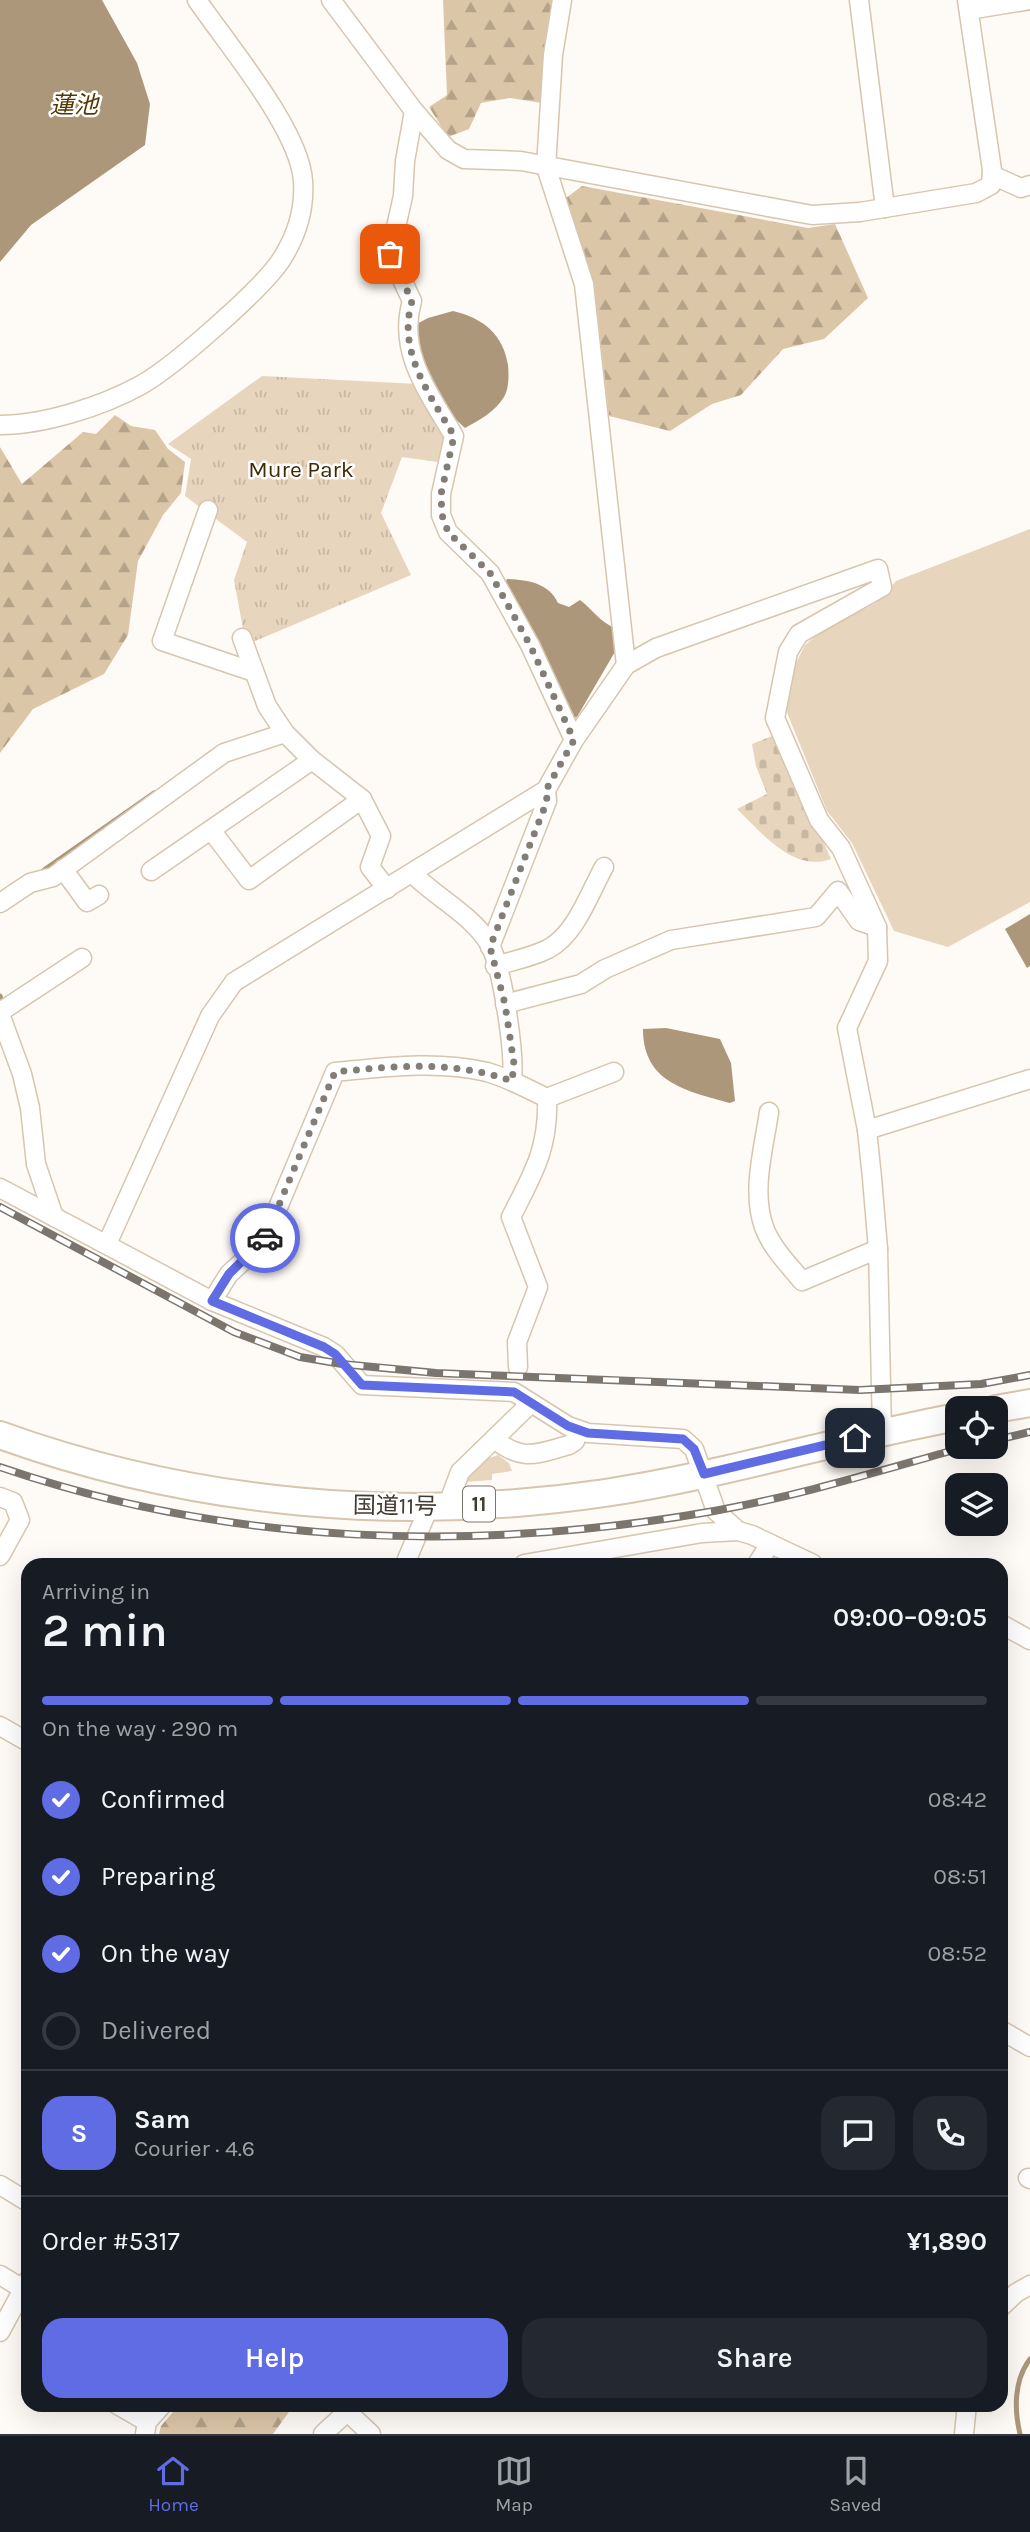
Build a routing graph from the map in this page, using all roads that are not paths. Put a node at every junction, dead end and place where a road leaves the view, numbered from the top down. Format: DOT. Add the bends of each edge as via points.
graph roads {
  1 [pos="197,0"];
  2 [pos="331,0"];
  3 [pos="562,0"];
  4 [pos="859,0"];
  5 [pos="1030,0"];
  6 [pos="968,5"];
  7 [pos="414,111"];
  8 [pos="546,167"];
  9 [pos="992,175"];
  10 [pos="1030,185"];
  11 [pos="885,208"];
  12 [pos="0,425"];
  13 [pos="208,510"];
  14 [pos="242,638"];
  15 [pos="626,666"];
  16 [pos="254,672"];
  17 [pos="285,733"];
  18 [pos="574,740"];
  19 [pos="312,760"];
  20 [pos="546,790"];
  21 [pos="362,799"];
  22 [pos="211,830"];
  23 [pos="604,867"];
  24 [pos="63,869"];
  25 [pos="151,871"];
  26 [pos="412,873"];
  27 [pos="387,889"];
  28 [pos="99,895"];
  29 [pos="0,903"];
  30 [pos="877,927"];
  31 [pos="490,947"];
  32 [pos="82,958"];
  33 [pos="495,967"];
  34 [pos="505,1004"];
  35 [pos="0,1013"];
  36 [pos="614,1072"];
  37 [pos="1030,1079"];
  38 [pos="512,1081"];
  39 [pos="547,1098"];
  40 [pos="769,1112"];
  41 [pos="867,1130"];
  42 [pos="0,1188"];
  43 [pos="54,1217"];
  44 [pos="107,1244"];
  45 [pos="878,1249"];
  46 [pos="212,1301"];
  47 [pos="518,1367"];
  48 [pos="531,1402"];
  49 [pos="1030,1403"];
  50 [pos="1008,1407"];
  51 [pos="945,1419"];
  52 [pos="579,1430"];
  53 [pos="882,1431"];
  54 [pos="0,1435"];
  55 [pos="494,1439"];
  56 [pos="704,1474"];
  57 [pos="0,1497"];
  58 [pos="438,1507"];
  59 [pos="738,1531"];
  60 [pos="770,1544"];
  61 [pos="0,1556"];
  62 [pos="408,1558"];
  63 [pos="558,1558"];
  64 [pos="761,1558"];
  65 [pos="800,1558"];
  66 [pos="1008,1629"];
  67 [pos="1030,1640"];
  68 [pos="2,1730"];
  69 [pos="21,1739"];
  70 [pos="1008,2034"];
  71 [pos="1030,2047"];
  72 [pos="0,2185"];
  73 [pos="21,2198"];
  74 [pos="0,2275"];
  75 [pos="21,2283"];
  76 [pos="1030,2285"];
  77 [pos="21,2293"];
  78 [pos="1008,2300"];
  79 [pos="0,2332"];
  80 [pos="126,2412"];
  81 [pos="157,2412"];
  82 [pos="340,2412"];
  83 [pos="349,2412"];
  84 [pos="966,2412"];
  85 [pos="146,2428"];
  86 [pos="323,2434"];
  87 [pos="371,2434"];
  88 [pos="964,2434"];
  1 -- 12 [label="street" via="281,122 297,155 303,179 298,227 282,259 264,278 205,335 142,384 76,412"];
  2 -- 7 [label="street"];
  3 -- 8 [label="street" via="553,55"];
  4 -- 11 [label="street"];
  5 -- 6 [label="street"];
  6 -- 9 [label="street"];
  7 -- 8 [label="street" via="448,150 464,159"];
  7 -- 18 [label="street" via="390,254 412,301 406,338 423,382 454,436 441,494 442,515 448,532 490,573"];
  8 -- 11 [label="street" via="812,215"];
  8 -- 15 [label="street" via="584,284"];
  9 -- 10 [label="street" via="1021,188"];
  9 -- 11 [label="street" via="991,185 976,193"];
  13 -- 16 [label="street" via="162,640"];
  14 -- 16 [label="street"];
  15 -- 18 [label="street"];
  15 -- 30 [label="street" via="656,648 878,569 882,587 799,634 788,652 775,718 819,820 841,848"];
  16 -- 17 [label="street" via="267,706"];
  17 -- 19 [label="street"];
  17 -- 24 [label="street" via="224,753"];
  18 -- 20 [label="street"];
  19 -- 21 [label="street"];
  19 -- 22 [label="street"];
  20 -- 26 [label="street"];
  20 -- 31 [label="street" via="547,801"];
  21 -- 22 [label="street" via="249,880"];
  21 -- 27 [label="street" via="381,836 370,867"];
  22 -- 25 [label="street"];
  23 -- 33 [label="street" via="559,942"];
  24 -- 28 [label="street" via="88,902"];
  24 -- 29 [label="street"];
  26 -- 27 [label="street"];
  26 -- 31 [label="street" via="457,909"];
  27 -- 44 [label="street" via="234,982 210,1016"];
  30 -- 34 [label="street" via="859,921 838,891 816,917 671,940 605,968 582,984"];
  30 -- 41 [label="street" via="878,961 847,1028"];
  31 -- 33 [label="street"];
  32 -- 35 [label="street"];
  33 -- 34 [label="street"];
  34 -- 38 [label="street" via="514,1064"];
  35 -- 43 [label="street" via="22,1074 36,1164"];
  36 -- 39 [label="street"];
  37 -- 41 [label="street"];
  38 -- 39 [label="street"];
  38 -- 46 [label="street" via="449,1066 335,1072 262,1243 229,1274"];
  39 -- 47 [label="street" via="548,1128 542,1156 512,1217 538,1287 517,1342"];
  40 -- 45 [label="street" via="760,1209 764,1228 778,1252 802,1281"];
  41 -- 45 [label="street"];
  42 -- 43 [label="street"];
  43 -- 44 [label="street"];
  44 -- 46 [label="street"];
  45 -- 53 [label="street"];
  46 -- 48 [label="street" via="324,1347 362,1385 514,1392"];
  48 -- 52 [label="street"];
  48 -- 55 [label="street"];
  49 -- 50 [label="highway"];
  51 -- 53 [label="highway, 国道11号 / 11"];
  52 -- 55 [label="street" via="569,1445 528,1457"];
  52 -- 56 [label="street" via="603,1436 683,1439 694,1449"];
  53 -- 56 [label="highway, 国道11号 / 11"];
  54 -- 58 [label="highway, 国道11号 / 11" via="136,1477 243,1496 323,1505"];
  55 -- 58 [label="street" via="460,1472"];
  56 -- 58 [label="highway, 国道11号 / 11" via="604,1493"];
  56 -- 59 [label="street" via="716,1511"];
  57 -- 61 [label="street" via="13,1502 20,1520"];
  58 -- 62 [label="street"];
  59 -- 60 [label="street"];
  59 -- 63 [label="street"];
  60 -- 64 [label="street"];
  60 -- 65 [label="street"];
  66 -- 67 [label="street"];
  68 -- 69 [label="street"];
  70 -- 71 [label="street"];
  72 -- 73 [label="street"];
  74 -- 75 [label="street"];
  76 -- 78 [label="street"];
  77 -- 79 [label="street"];
  80 -- 85 [label="street"];
  81 -- 85 [label="street"];
  82 -- 86 [label="street"];
  83 -- 87 [label="street"];
  84 -- 88 [label="street"];
}
